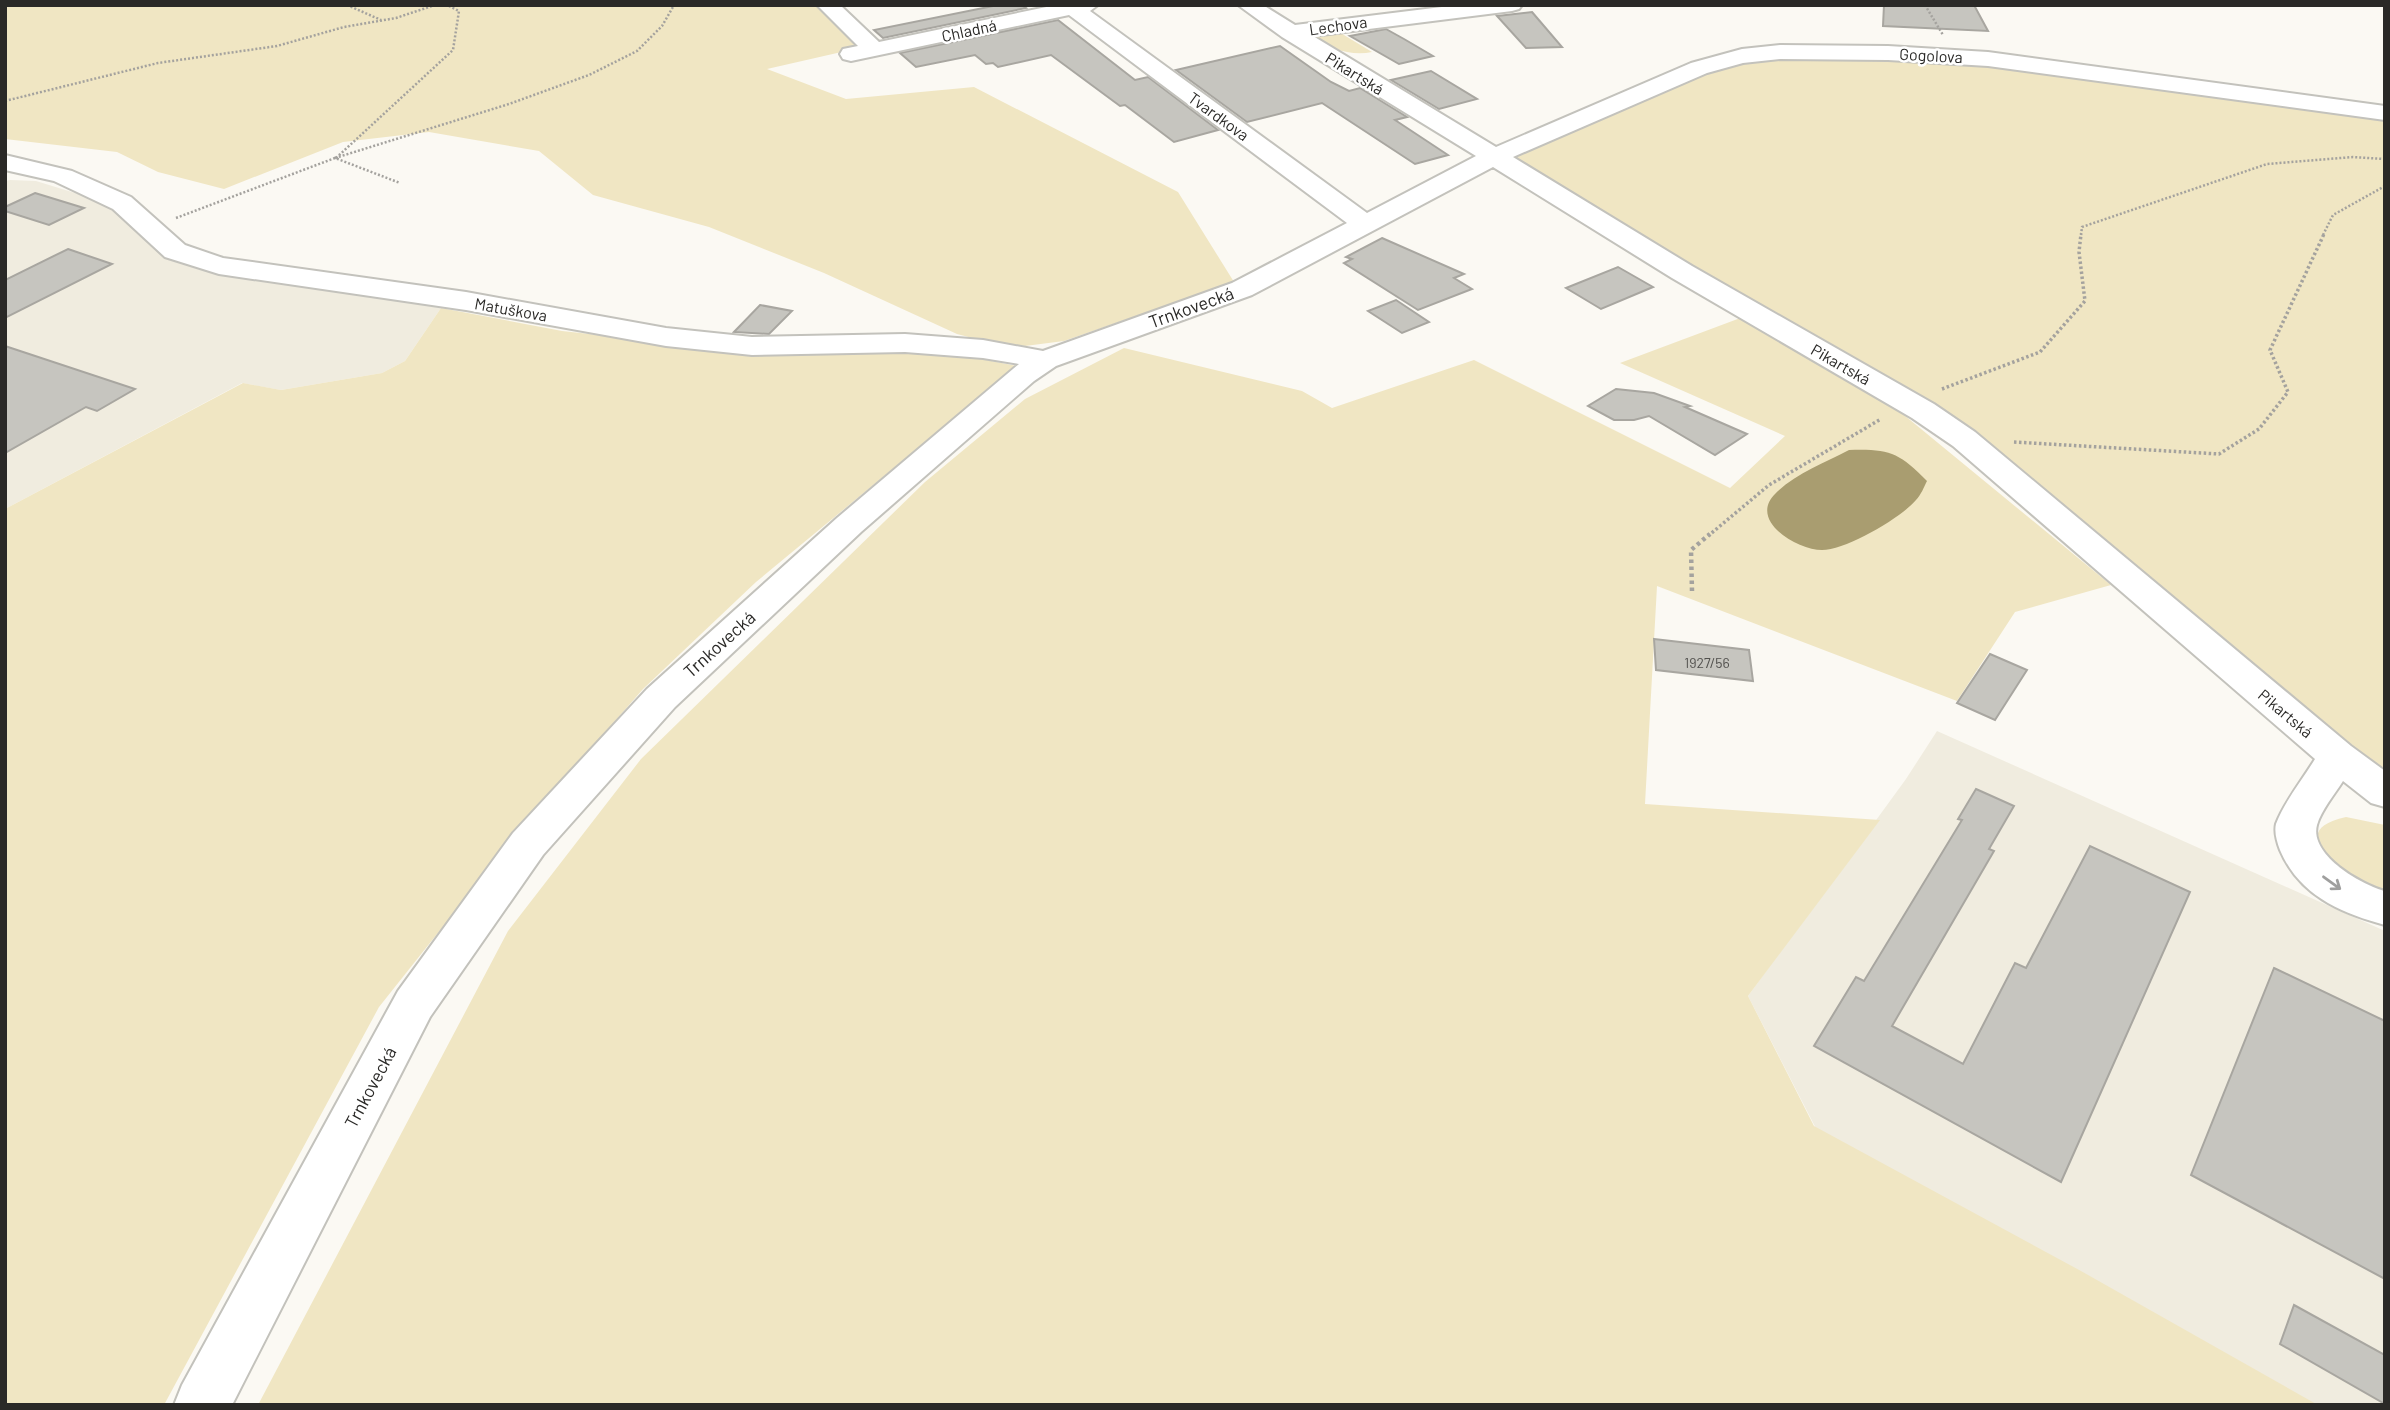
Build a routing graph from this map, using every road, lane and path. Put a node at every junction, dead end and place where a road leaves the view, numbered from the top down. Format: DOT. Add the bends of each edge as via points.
graph roads {
  1 [pos="347,5"];
  2 [pos="435,5"];
  3 [pos="447,5"];
  4 [pos="636,5"];
  5 [pos="726,5"];
  6 [pos="827,5"];
  7 [pos="1248,5"];
  8 [pos="1512,5"];
  9 [pos="673,7"];
  10 [pos="1080,7"];
  11 [pos="382,21"];
  12 [pos="1290,32"];
  13 [pos="874,49"];
  14 [pos="851,54"];
  15 [pos="5,101"];
  16 [pos="2385,113"];
  17 [pos="1493,157"];
  18 [pos="335,158"];
  19 [pos="2385,159"];
  20 [pos="5,162"];
  21 [pos="400,183"];
  22 [pos="2385,186"];
  23 [pos="1366,225"];
  24 [pos="149,227"];
  25 [pos="1045,360"];
  26 [pos="1908,402"];
  27 [pos="1964,439"];
  28 [pos="1692,591"];
  29 [pos="2337,756"];
  30 [pos="2385,792"];
  31 [pos="2385,908"];
  32 [pos="202,1405"];
  1 -- 11 [label="path"];
  2 -- 11 [label="path"];
  3 -- 18 [label="path" via="459,11 453,50"];
  4 -- 9 [label="path"];
  5 -- 9 [label="path"];
  6 -- 13 [label="street"];
  7 -- 12 [label="street, Pikartská"];
  8 -- 12 [label="street, Lechova"];
  9 -- 18 [label="path" via="662,26 637,51 589,75"];
  10 -- 13 [label="street, Chladná"];
  10 -- 23 [label="street, Tvardkova"];
  11 -- 15 [label="path" via="277,46 158,63"];
  12 -- 17 [label="street, Pikartská"];
  13 -- 14 [label="street, Chladná"];
  16 -- 17 [label="street, Gogolova" via="1988,59 1768,53 1708,65"];
  17 -- 23 [label="street, Trnkovecká"];
  17 -- 26 [label="street, Pikartská"];
  18 -- 21 [label="path"];
  18 -- 24 [label="path"];
  19 -- 26 [label="path" via="2267,164 2082,227 2079,252 2085,301 2039,352"];
  20 -- 24 [label="street, Matuškova" via="63,176 122,203"];
  22 -- 27 [label="path" via="2333,215 2270,350 2288,393 2259,429 2220,454"];
  23 -- 25 [label="street, Trnkovecká" via="1242,289"];
  24 -- 25 [label="street, Matuškova" via="175,251 219,266 466,301 666,337 752,346 905,343"];
  25 -- 32 [label="street, Trnkovecká" via="849,525 661,698 528,844 414,1004"];
  26 -- 27 [label="street, Pikartská"];
  26 -- 28 [label="path" via="1769,485 1691,550"];
  27 -- 29 [label="street, Pikartská"];
  29 -- 30 [label="street, Pikartská"];
  29 -- 31 [label="street, one-way" via="2297,826 2296,839 2302,854 2333,885"];
}
